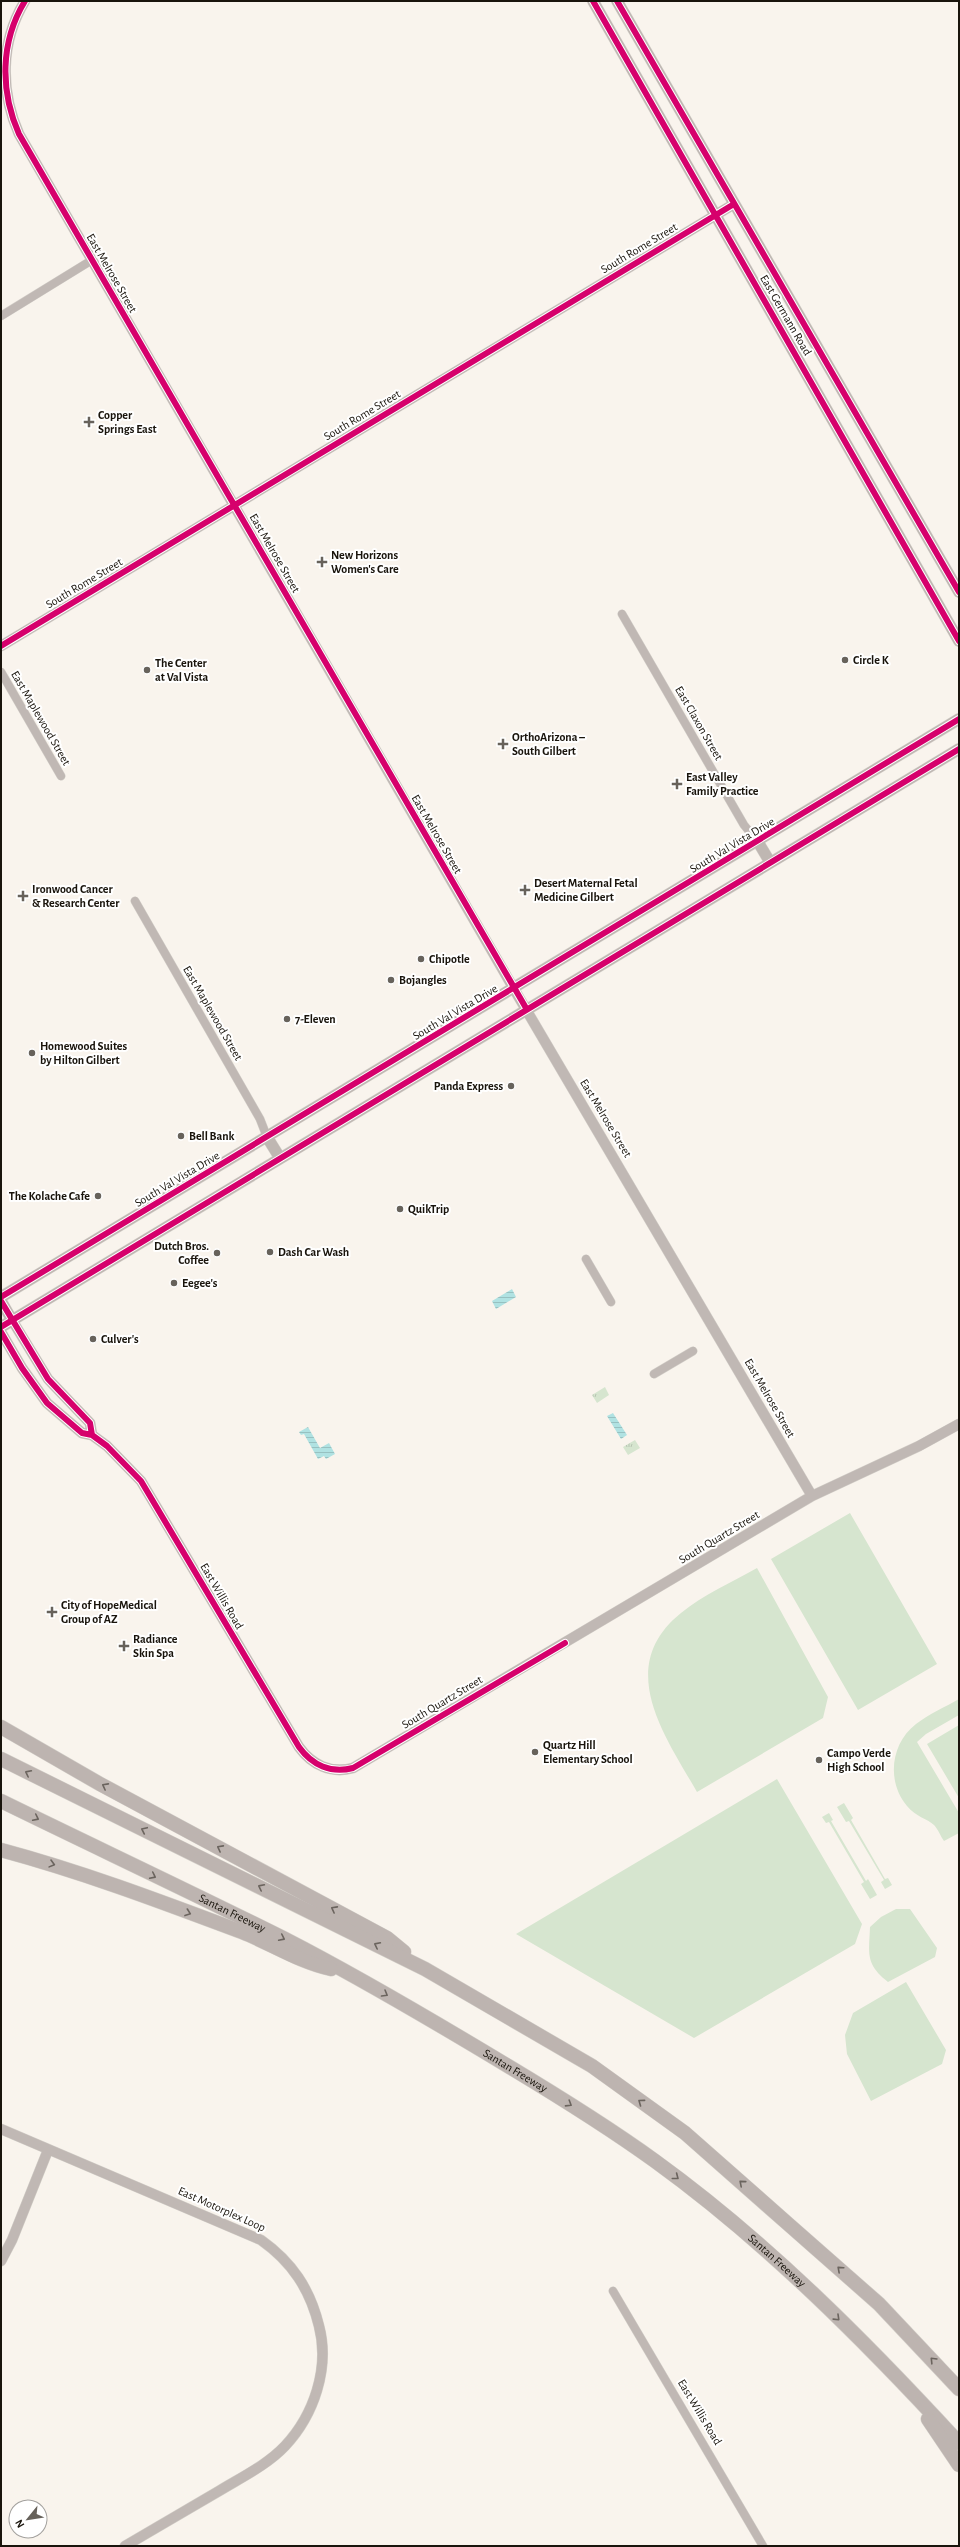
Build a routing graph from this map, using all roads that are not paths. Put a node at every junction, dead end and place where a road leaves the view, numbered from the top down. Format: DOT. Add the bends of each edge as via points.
graph roads {
  1 [pos="25,1"];
  2 [pos="593,1"];
  3 [pos="617,1"];
  4 [pos="734,204"];
  5 [pos="716,214"];
  6 [pos="92,260"];
  7 [pos="1,316"];
  8 [pos="234,504"];
  9 [pos="959,592"];
  10 [pos="622,614"];
  11 [pos="959,641"];
  12 [pos="1,646"];
  13 [pos="1,672"];
  14 [pos="959,719"];
  15 [pos="959,749"];
  16 [pos="61,776"];
  17 [pos="758,842"];
  18 [pos="770,862"];
  19 [pos="135,901"];
  20 [pos="514,989"];
  21 [pos="526,1008"];
  22 [pos="267,1138"];
  23 [pos="280,1158"];
  24 [pos="586,1259"];
  25 [pos="1,1297"];
  26 [pos="1,1301"];
  27 [pos="611,1302"];
  28 [pos="12,1320"];
  29 [pos="1,1327"];
  30 [pos="1,1332"];
  31 [pos="693,1351"];
  32 [pos="654,1374"];
  33 [pos="959,1424"];
  34 [pos="92,1435"];
  35 [pos="812,1496"];
  36 [pos="1,1727"];
  37 [pos="1,1759"];
  38 [pos="329,1769"];
  39 [pos="1,1801"];
  40 [pos="1,1850"];
  41 [pos="425,1969"];
  42 [pos="352,1974"];
  43 [pos="1,2129"];
  44 [pos="48,2150"];
  45 [pos="1,2261"];
  46 [pos="613,2291"];
  47 [pos="896,2375"];
  48 [pos="959,2389"];
  49 [pos="959,2443"];
  50 [pos="959,2465"];
  51 [pos="125,2546"];
  52 [pos="763,2546"];
  1 -- 6 [label="street, East Melrose Street" via="11,30 4,60 6,96 14,124"];
  2 -- 5 [label="main road, East Germann Road"];
  3 -- 4 [label="main road, East Germann Road"];
  4 -- 5 [label="street, South Rome Street"];
  4 -- 9 [label="main road, East Germann Road"];
  5 -- 8 [label="street, South Rome Street"];
  5 -- 11 [label="main road, East Germann Road"];
  6 -- 7 [label="street"];
  6 -- 8 [label="street, East Melrose Street"];
  8 -- 12 [label="street, South Rome Street"];
  8 -- 20 [label="street, East Melrose Street"];
  10 -- 17 [label="street, East Claxon Street" via="744,825"];
  13 -- 16 [label="street, East Maplewood Street"];
  14 -- 17 [label="main road, South Val Vista Drive"];
  15 -- 18 [label="main road"];
  17 -- 18 [label="main road"];
  17 -- 20 [label="main road, South Val Vista Drive"];
  18 -- 21 [label="main road"];
  19 -- 22 [label="street, East Maplewood Street" via="260,1119"];
  20 -- 21 [label="street, East Melrose Street"];
  20 -- 22 [label="main road, South Val Vista Drive"];
  21 -- 23 [label="main road"];
  21 -- 35 [label="street, East Melrose Street"];
  22 -- 23 [label="main road"];
  22 -- 25 [label="main road, South Val Vista Drive"];
  23 -- 28 [label="main road"];
  24 -- 27 [label="street"];
  26 -- 28 [label="main road"];
  28 -- 29 [label="main road"];
  28 -- 34 [label="street, East Willis Road" via="48,1379 90,1423"];
  30 -- 34 [label="street, East Willis Road" via="47,1403 82,1433"];
  31 -- 32 [label="street"];
  33 -- 35 [label="street, South Quartz Street"];
  34 -- 38 [label="street, East Willis Road" via="118,1456 140,1481 299,1747 309,1760"];
  35 -- 38 [label="street, South Quartz Street" via="352,1768"];
  41 -- 36 [label="highway, one-way" via="387,1938 100,1784"];
  41 -- 37 [label="highway, one-way"];
  39 -- 42 [label="highway, Santan Freeway, one-way"];
  40 -- 42 [label="highway, one-way" via="68,1868 244,1933 311,1964"];
  48 -- 41 [label="highway, one-way" via="879,2304 685,2133 592,2066"];
  42 -- 47 [label="highway, Santan Freeway, one-way" via="534,2081 655,2161 793,2275"];
  43 -- 44 [label="street, East Motorplex Loop"];
  44 -- 45 [label="street"];
  44 -- 51 [label="street, East Motorplex Loop" via="262,2240 283,2257 304,2285 314,2305 322,2336 318,2388 304,2419 284,2446 263,2464"];
  46 -- 52 [label="street, East Willis Road"];
  47 -- 49 [label="highway, Santan Freeway"];
  47 -- 50 [label="highway"];
}
